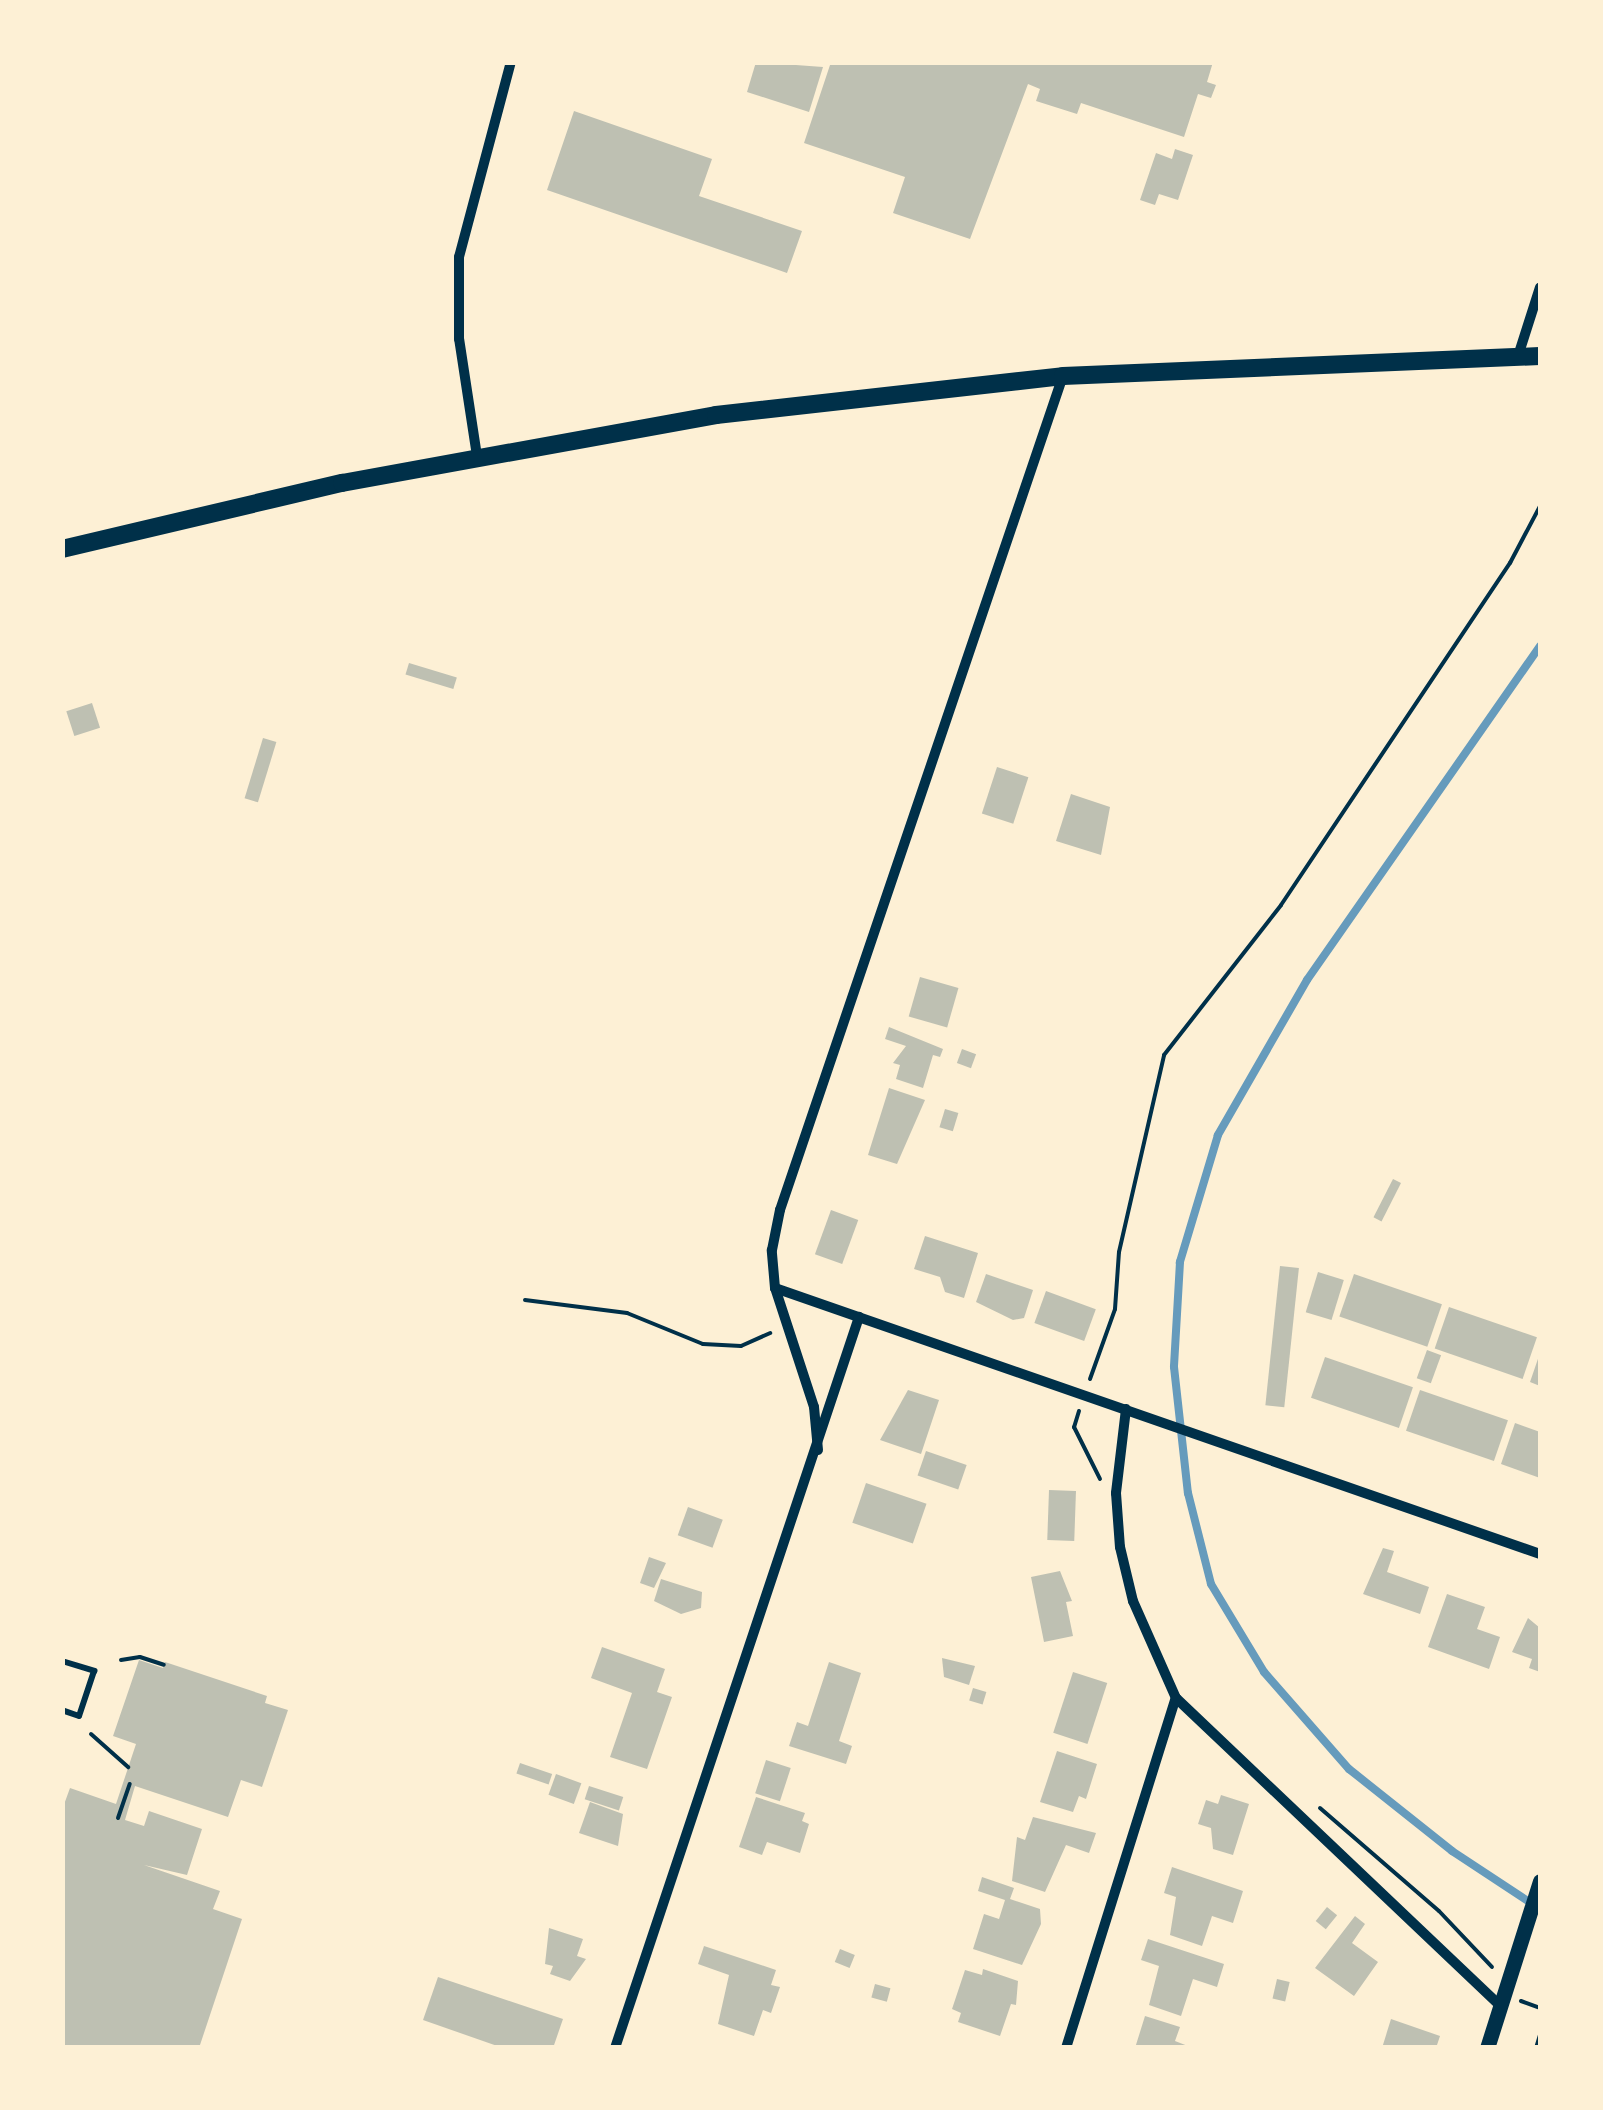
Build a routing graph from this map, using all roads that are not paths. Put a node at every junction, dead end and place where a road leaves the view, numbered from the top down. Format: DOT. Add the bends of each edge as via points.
graph roads {
  1 [pos="510,62"];
  2 [pos="1540,287"];
  3 [pos="1518,356"];
  4 [pos="1540,356"];
  5 [pos="1064,376"];
  6 [pos="477,456"];
  7 [pos="62,549"];
  8 [pos="775,1288"];
  9 [pos="859,1317"];
  10 [pos="1126,1409"];
  11 [pos="818,1450"];
  12 [pos="1540,1554"];
  13 [pos="62,1661"];
  14 [pos="1176,1698"];
  15 [pos="62,1710"];
  16 [pos="1540,1882"];
  17 [pos="1500,2005"];
  18 [pos="615,2048"];
  19 [pos="1066,2048"];
  20 [pos="1486,2048"];
  1 -- 6 [label="street" via="459,257 458,339"];
  2 -- 3 [label="street"];
  3 -- 4 [label="main road"];
  3 -- 5 [label="main road"];
  5 -- 6 [label="main road" via="716,415"];
  5 -- 8 [label="street" via="792,1162 772,1250"];
  6 -- 7 [label="main road"];
  8 -- 9 [label="street"];
  8 -- 11 [label="street" via="814,1407"];
  9 -- 10 [label="street"];
  9 -- 11 [label="street"];
  10 -- 12 [label="street"];
  10 -- 14 [label="street" via="1116,1493 1133,1601"];
  11 -- 18 [label="street"];
  13 -- 15 [label="lane" via="94,1672 80,1716"];
  14 -- 17 [label="street"];
  14 -- 19 [label="street"];
  16 -- 17 [label="street"];
  17 -- 20 [label="street"];
}
